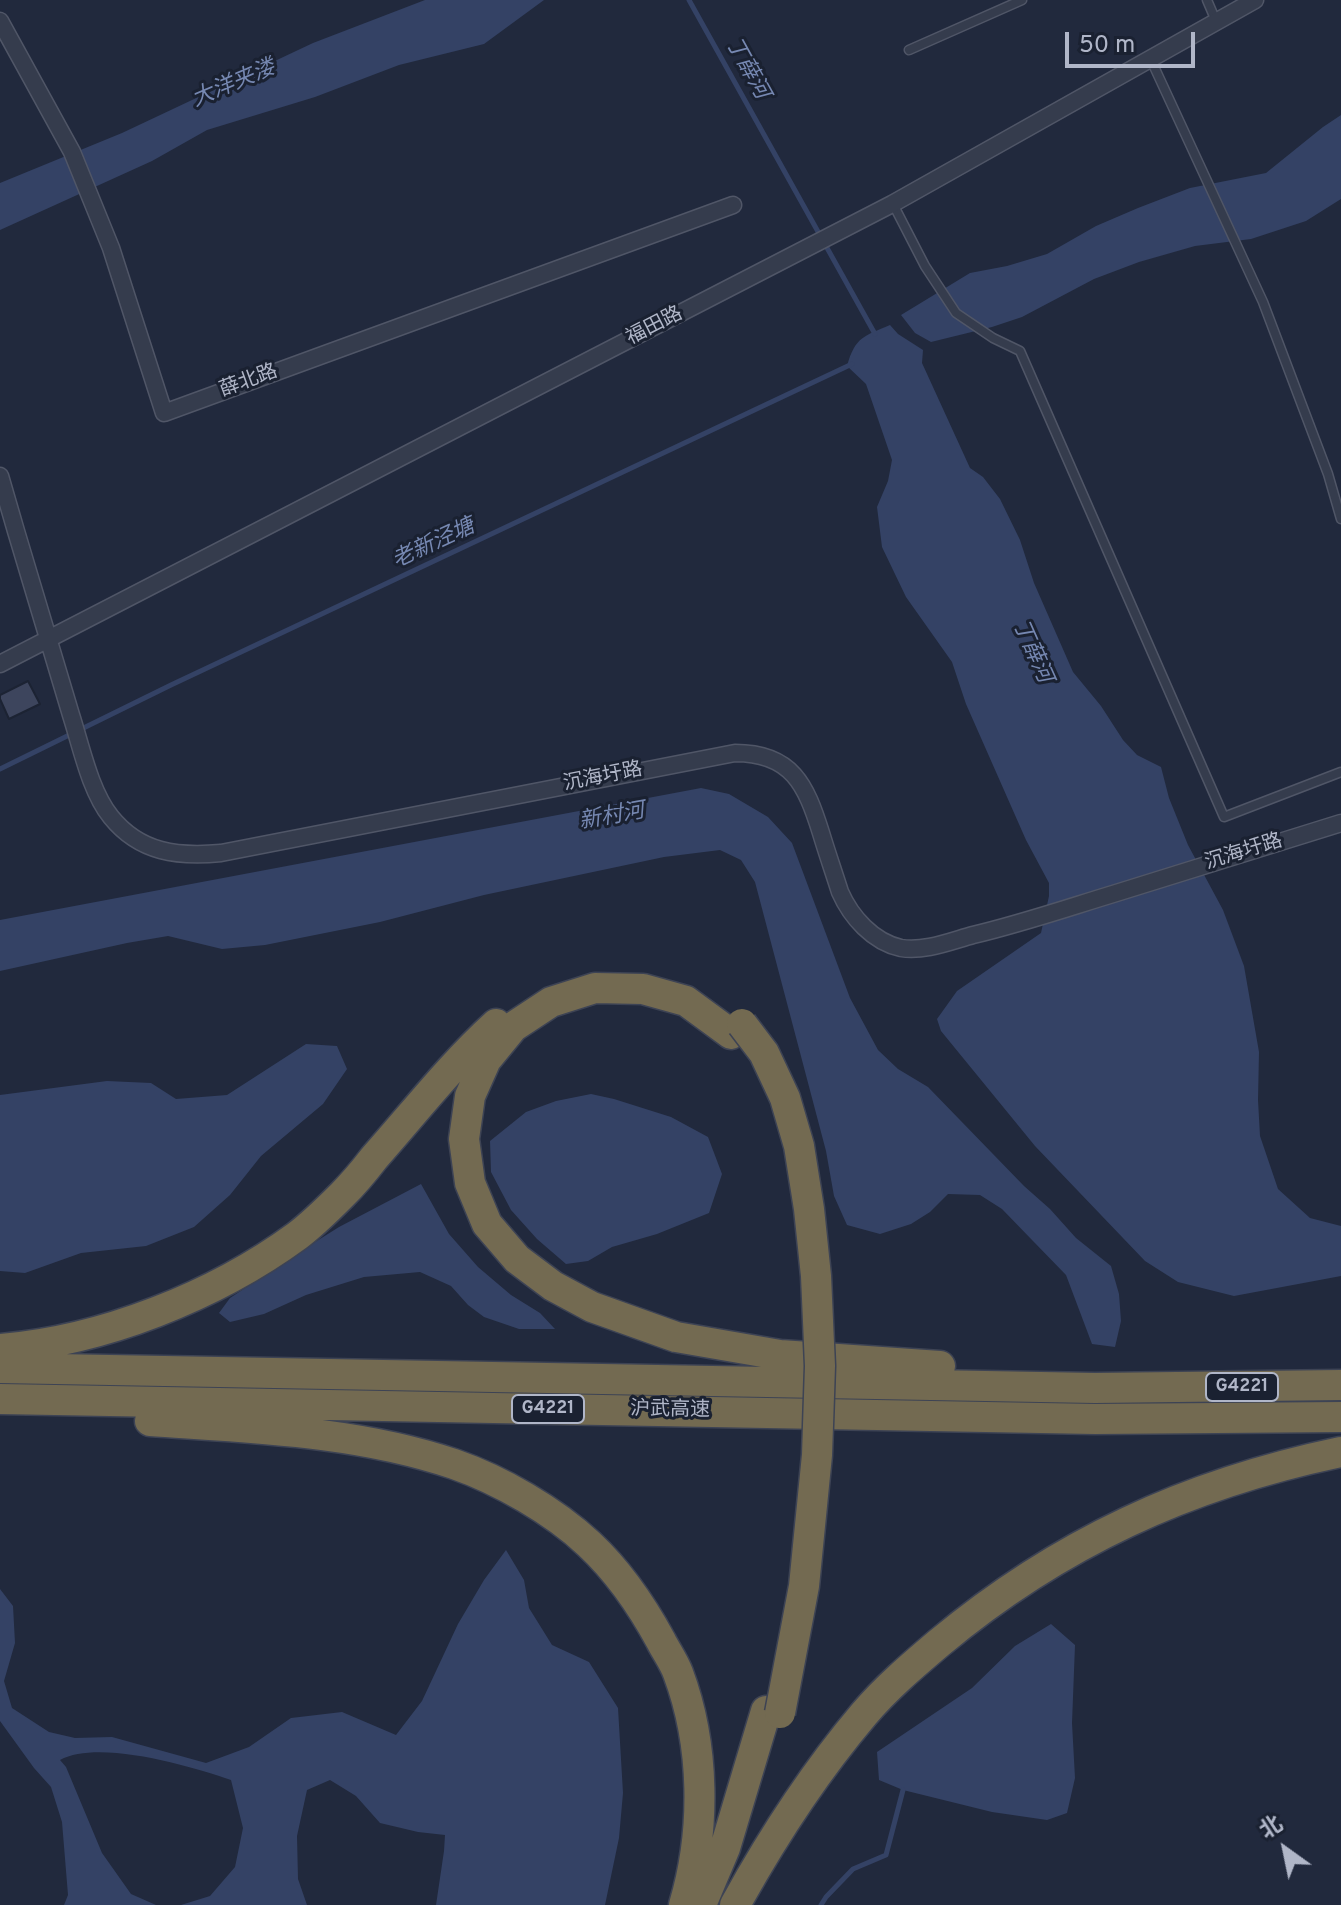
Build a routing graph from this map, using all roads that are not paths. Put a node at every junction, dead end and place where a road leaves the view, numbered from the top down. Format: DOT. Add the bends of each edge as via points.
graph roads {
  1 [pos="1022,0"];
  2 [pos="1207,0"];
  3 [pos="1255,0"];
  4 [pos="0,21"];
  5 [pos="1216,21"];
  6 [pos="909,50"];
  7 [pos="1151,60"];
  8 [pos="892,204"];
  9 [pos="733,205"];
  10 [pos="0,476"];
  11 [pos="1341,519"];
  12 [pos="48,639"];
  13 [pos="0,664"];
  14 [pos="1341,772"];
  15 [pos="1341,823"];
  16 [pos="737,1029"];
  17 [pos="0,1349"];
  18 [pos="0,1368"];
  19 [pos="1341,1385"];
  20 [pos="1269,1386"];
  21 [pos="0,1399"];
  22 [pos="0,1409"];
  23 [pos="1341,1417"];
  24 [pos="1341,1452"];
  25 [pos="773,1712"];
  26 [pos="684,1905"];
  27 [pos="701,1905"];
  28 [pos="715,1905"];
  29 [pos="735,1905"];
  1 -- 6 [label="lane"];
  2 -- 5 [label="lane"];
  3 -- 5 [label="street, 福田路"];
  4 -- 9 [label="street, 薛北路" via="72,152 111,248 164,413"];
  5 -- 7 [label="street, 福田路"];
  7 -- 8 [label="street, 福田路"];
  7 -- 11 [label="lane" via="1263,302"];
  8 -- 12 [label="street, 福田路"];
  8 -- 14 [label="lane" via="956,313 1020,351 1224,817"];
  10 -- 12 [label="street, 沉海圩路"];
  12 -- 13 [label="street, 福田路"];
  12 -- 15 [label="street, 沉海圩路" via="82,750 110,816 141,842 177,854 221,853 751,753 784,766 806,790 847,908 887,943 916,949 1002,928"];
  16 -- 17 [label="highway" via="733,1014 692,987 642,973 590,975 544,989 472,1045 343,1194 299,1234 247,1269 134,1320"];
  16 -- 20 [label="highway" via="686,1001 643,989 595,988 551,1002 513,1027 486,1060 470,1096 464,1139 470,1183 487,1224 517,1259 592,1307 676,1337 780,1355"];
  16 -- 25 [label="highway" via="773,1102 786,1148 803,1276 804,1455"];
  18 -- 20 [label="highway, 沪武高速 / G4221" via="1095,1388"];
  19 -- 20 [label="highway, 沪武高速 / G4221"];
  21 -- 23 [label="highway, 沪武高速 / G4221" via="1095,1419"];
  22 -- 26 [label="highway" via="261,1429 372,1444 456,1465 548,1512 589,1543 624,1583 677,1672 692,1724 699,1777 698,1830"];
  24 -- 29 [label="highway" via="1247,1476 1137,1517 1022,1580 968,1620 866,1712 785,1819"];
  25 -- 27 [label="highway"];
  25 -- 28 [label="highway" via="737,1850"];
}
